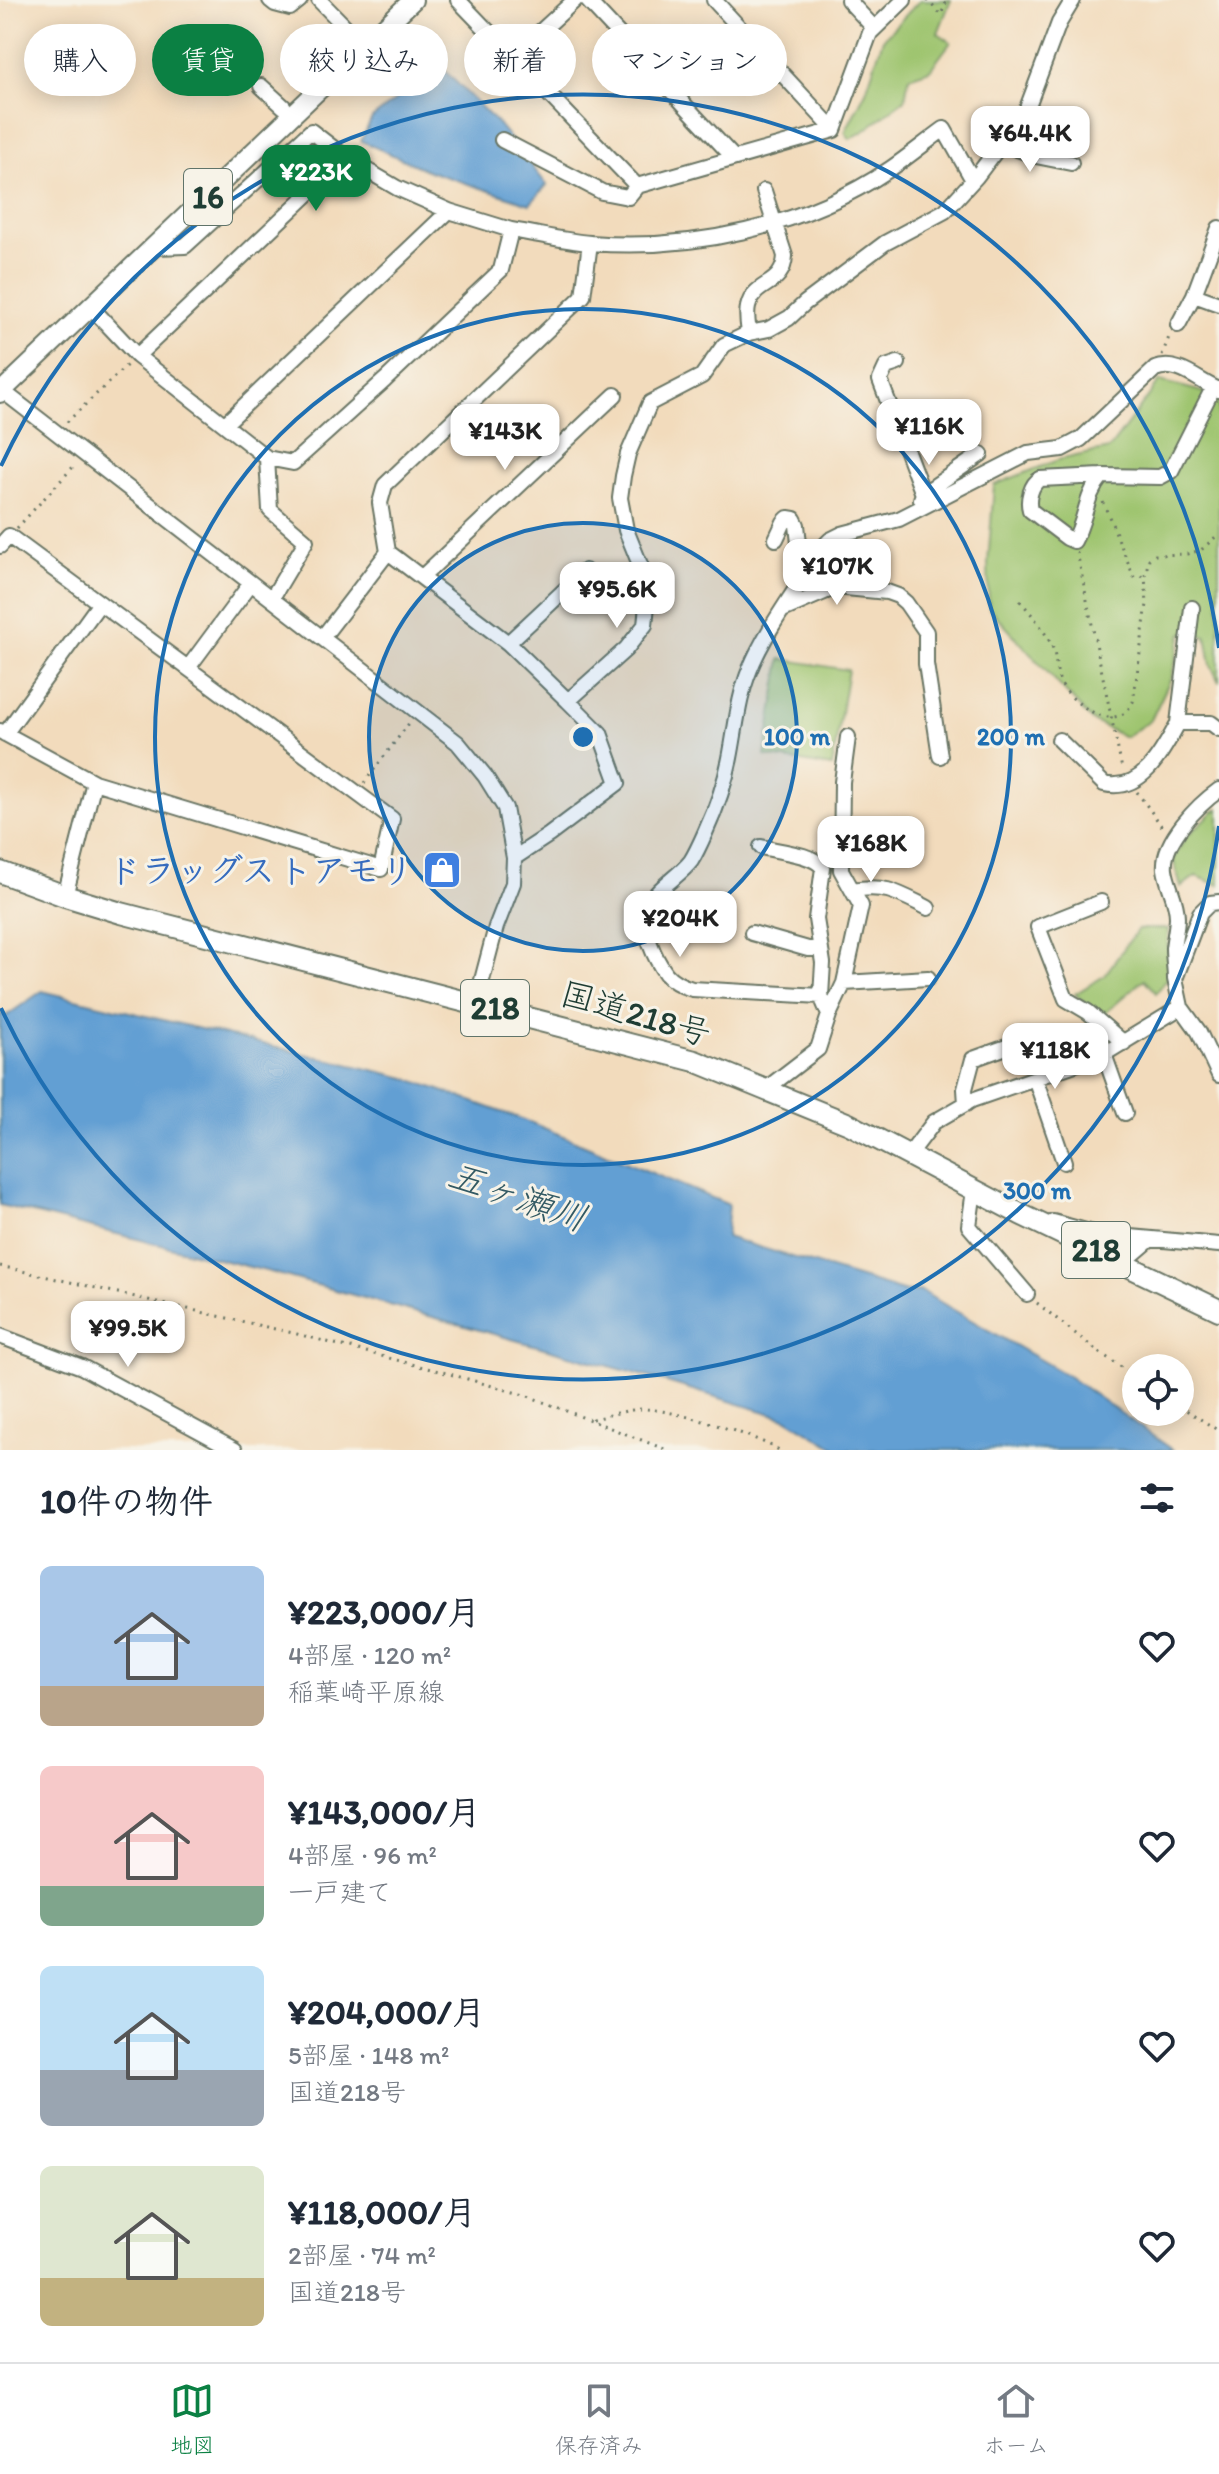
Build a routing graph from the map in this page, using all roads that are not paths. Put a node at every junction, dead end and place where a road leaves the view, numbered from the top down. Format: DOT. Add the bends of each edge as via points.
graph roads {
  1 [pos="270,0"];
  2 [pos="300,0"];
  3 [pos="319,0"];
  4 [pos="413,0"];
  5 [pos="458,0"];
  6 [pos="575,0"];
  7 [pos="587,0"];
  8 [pos="714,0"];
  9 [pos="848,0"];
  10 [pos="904,0"];
  11 [pos="1073,0"];
  12 [pos="342,24"];
  13 [pos="388,24"];
  14 [pos="481,24"];
  15 [pos="549,24"];
  16 [pos="874,28"];
  17 [pos="264,89"];
  18 [pos="314,96"];
  19 [pos="550,96"];
  20 [pos="284,107"];
  21 [pos="834,130"];
  22 [pos="502,140"];
  23 [pos="1001,143"];
  24 [pos="346,158"];
  25 [pos="734,158"];
  26 [pos="1071,163"];
  27 [pos="973,180"];
  28 [pos="637,186"];
  29 [pos="764,191"];
  30 [pos="449,211"];
  31 [pos="774,223"];
  32 [pos="1219,228"];
  33 [pos="511,230"];
  34 [pos="590,243"];
  35 [pos="156,247"];
  36 [pos="1194,295"];
  37 [pos="1219,304"];
  38 [pos="91,307"];
  39 [pos="1178,325"];
  40 [pos="749,333"];
  41 [pos="137,356"];
  42 [pos="898,363"];
  43 [pos="1216,389"];
  44 [pos="1,391"];
  45 [pos="615,395"];
  46 [pos="225,424"];
  47 [pos="981,454"];
  48 [pos="267,458"];
  49 [pos="1098,480"];
  50 [pos="923,494"];
  51 [pos="918,510"];
  52 [pos="776,539"];
  53 [pos="4,541"];
  54 [pos="388,552"];
  55 [pos="585,571"];
  56 [pos="422,577"];
  57 [pos="803,580"];
  58 [pos="251,583"];
  59 [pos="272,598"];
  60 [pos="100,603"];
  61 [pos="1192,608"];
  62 [pos="785,609"];
  63 [pos="322,638"];
  64 [pos="508,643"];
  65 [pos="188,668"];
  66 [pos="568,701"];
  67 [pos="1178,723"];
  68 [pos="1219,729"];
  69 [pos="3,733"];
  70 [pos="848,737"];
  71 [pos="1059,740"];
  72 [pos="940,756"];
  73 [pos="94,782"];
  74 [pos="1219,790"];
  75 [pos="761,847"];
  76 [pos="514,858"];
  77 [pos="0,872"];
  78 [pos="852,890"];
  79 [pos="65,896"];
  80 [pos="1101,902"];
  81 [pos="1219,902"];
  82 [pos="928,908"];
  83 [pos="752,933"];
  84 [pos="820,949"];
  85 [pos="928,978"];
  86 [pos="1175,979"];
  87 [pos="844,983"];
  88 [pos="821,996"];
  89 [pos="476,1003"];
  90 [pos="1181,1007"];
  91 [pos="829,1015"];
  92 [pos="1040,1035"];
  93 [pos="1124,1043"];
  94 [pos="1104,1054"];
  95 [pos="1219,1075"];
  96 [pos="1035,1078"];
  97 [pos="766,1089"];
  98 [pos="966,1104"];
  99 [pos="1125,1113"];
  100 [pos="909,1155"];
  101 [pos="1064,1162"];
  102 [pos="974,1190"];
  103 [pos="1020,1214"];
  104 [pos="1151,1239"];
  105 [pos="1219,1245"];
  106 [pos="1123,1263"];
  107 [pos="1027,1294"];
  108 [pos="1219,1310"];
  109 [pos="0,1336"];
  110 [pos="235,1450"];
  1 -- 2 [label="street" via="290,8"];
  3 -- 12 [label="street"];
  4 -- 13 [label="main road, 16"];
  5 -- 14 [label="street"];
  6 -- 15 [label="street"];
  7 -- 25 [label="street"];
  8 -- 21 [label="street"];
  9 -- 16 [label="street"];
  10 -- 16 [label="street"];
  11 -- 23 [label="street" via="1026,111"];
  16 -- 21 [label="street"];
  17 -- 20 [label="street"];
  18 -- 35 [label="main road, 16"];
  19 -- 28 [label="street"];
  21 -- 25 [label="street"];
  22 -- 28 [label="street" via="602,192 628,197"];
  23 -- 26 [label="street"];
  23 -- 27 [label="street"];
  24 -- 30 [label="street"];
  24 -- 35 [label="street" via="307,127 185,246"];
  24 -- 41 [label="street"];
  25 -- 28 [label="street"];
  27 -- 31 [label="street" via="944,129 888,171"];
  27 -- 40 [label="street" via="945,211 885,243 789,318"];
  29 -- 31 [label="street"];
  30 -- 33 [label="street"];
  30 -- 46 [label="street"];
  31 -- 34 [label="street" via="675,243"];
  31 -- 40 [label="street" via="784,267 752,298"];
  32 -- 36 [label="street"];
  33 -- 34 [label="street"];
  33 -- 48 [label="street" via="501,270 385,380 293,463"];
  34 -- 54 [label="street" via="583,296 385,485 380,503"];
  35 -- 38 [label="main road, 16"];
  36 -- 37 [label="street"];
  36 -- 39 [label="street"];
  38 -- 41 [label="street"];
  38 -- 44 [label="main road, 16"];
  40 -- 66 [label="street" via="724,345 702,376 650,403 628,454 620,498 641,567 645,625"];
  41 -- 46 [label="street"];
  42 -- 50 [label="street" via="886,367 880,380"];
  43 -- 49 [label="street" via="1166,475"];
  43 -- 51 [label="street" via="1187,372 1162,366 1081,439 1062,449 1028,453"];
  44 -- 58 [label="street"];
  45 -- 56 [label="street"];
  46 -- 48 [label="street"];
  47 -- 50 [label="street"];
  48 -- 59 [label="street" via="270,510 306,541"];
  49 -- 49 [label="street" via="1040,479 1028,505 1074,541"];
  50 -- 51 [label="street"];
  51 -- 57 [label="street" via="830,540"];
  52 -- 57 [label="street" via="784,522 794,519"];
  53 -- 60 [label="street"];
  54 -- 56 [label="street"];
  54 -- 63 [label="street"];
  55 -- 64 [label="street"];
  56 -- 64 [label="street"];
  57 -- 62 [label="street"];
  58 -- 59 [label="street"];
  58 -- 65 [label="street"];
  59 -- 63 [label="street"];
  60 -- 65 [label="street"];
  60 -- 69 [label="street"];
  61 -- 67 [label="street"];
  62 -- 72 [label="street" via="836,587 887,592 906,603 926,632"];
  62 -- 88 [label="street" via="750,669 720,799 690,862 655,896 646,912 646,929 660,963 678,984"];
  63 -- 76 [label="street" via="458,743 505,808"];
  64 -- 66 [label="street"];
  65 -- 73 [label="street" via="392,819 381,869"];
  66 -- 76 [label="street" via="600,733 618,783"];
  67 -- 68 [label="street" via="1211,723"];
  67 -- 71 [label="street" via="1150,767 1130,782 1113,786 1104,784"];
  69 -- 73 [label="street"];
  70 -- 78 [label="street" via="841,870"];
  73 -- 79 [label="street"];
  74 -- 86 [label="street" via="1203,802 1165,859 1177,916"];
  75 -- 84 [label="street" via="811,858 823,868 816,919"];
  76 -- 89 [label="street" via="513,883"];
  77 -- 79 [label="highway, 国道218号 / 218"];
  78 -- 82 [label="street" via="874,886"];
  78 -- 87 [label="street" via="861,906"];
  79 -- 89 [label="highway, 国道218号 / 218"];
  80 -- 93 [label="street" via="1038,927 1066,999"];
  81 -- 86 [label="street" via="1200,913"];
  83 -- 84 [label="street"];
  84 -- 88 [label="street"];
  85 -- 87 [label="street"];
  86 -- 90 [label="street"];
  87 -- 91 [label="street"];
  88 -- 91 [label="street"];
  89 -- 97 [label="highway, 国道218号 / 218" via="695,1061"];
  90 -- 93 [label="street"];
  90 -- 95 [label="street"];
  91 -- 97 [label="street" via="818,1049"];
  92 -- 98 [label="street" via="973,1059"];
  93 -- 94 [label="street"];
  94 -- 96 [label="street"];
  94 -- 99 [label="street"];
  96 -- 98 [label="street"];
  96 -- 101 [label="street"];
  97 -- 100 [label="highway, 国道218号 / 218"];
  98 -- 100 [label="street" via="934,1122"];
  100 -- 102 [label="highway, 国道218号 / 218"];
  102 -- 103 [label="highway, 国道218号 / 218"];
  102 -- 107 [label="street" via="969,1226"];
  103 -- 104 [label="street" via="1097,1234"];
  103 -- 106 [label="highway, 国道218号 / 218"];
  104 -- 105 [label="street"];
  104 -- 106 [label="street"];
  106 -- 108 [label="highway, 国道218号 / 218"];
  109 -- 110 [label="street" via="82,1367"];
}
